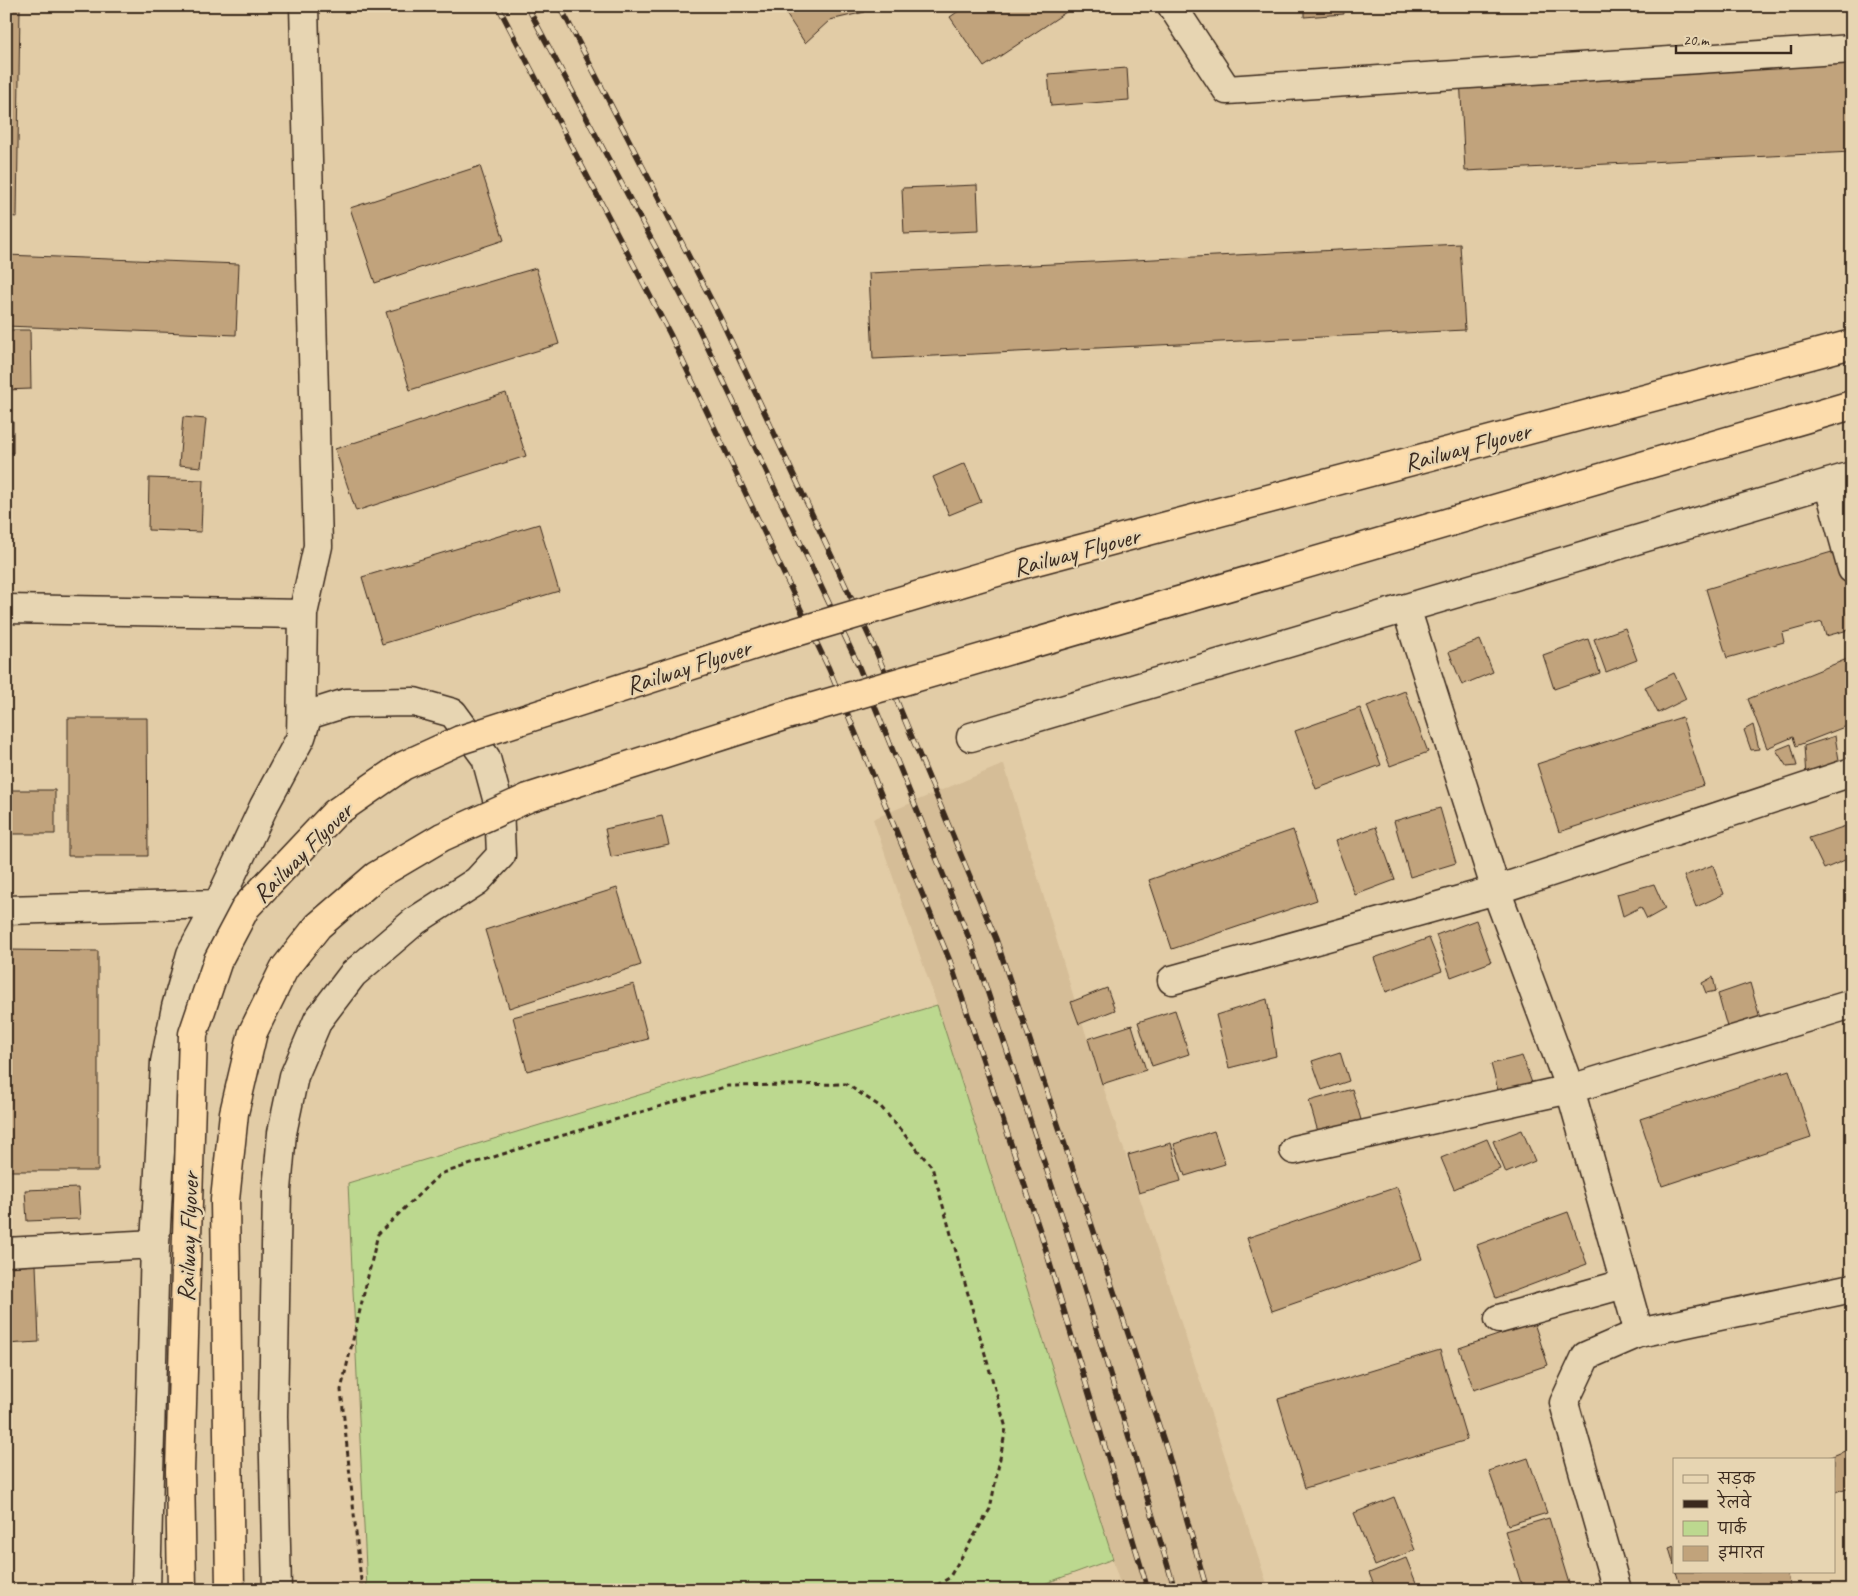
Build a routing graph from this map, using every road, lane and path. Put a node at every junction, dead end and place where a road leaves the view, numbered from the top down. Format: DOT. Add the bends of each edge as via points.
graph roads {
  1 [pos="304,6"];
  2 [pos="1172,6"];
  3 [pos="1852,49"];
  4 [pos="1852,344"];
  5 [pos="1852,405"];
  6 [pos="1840,479"];
  7 [pos="1852,569"];
  8 [pos="1406,608"];
  9 [pos="6,609"];
  10 [pos="303,614"];
  11 [pos="301,737"];
  12 [pos="971,737"];
  13 [pos="1852,772"];
  14 [pos="1496,890"];
  15 [pos="218,904"];
  16 [pos="6,910"];
  17 [pos="1172,980"];
  18 [pos="1852,1004"];
  19 [pos="1570,1089"];
  20 [pos="1294,1150"];
  21 [pos="155,1244"];
  22 [pos="6,1252"];
  23 [pos="1624,1284"];
  24 [pos="1852,1288"];
  25 [pos="1499,1319"];
  26 [pos="1639,1333"];
  27 [pos="146,1590"];
  28 [pos="182,1590"];
  29 [pos="230,1590"];
  30 [pos="277,1590"];
  31 [pos="362,1590"];
  32 [pos="929,1590"];
  33 [pos="1617,1590"];
  1 -- 10 [label="street" via="318,546"];
  2 -- 3 [label="street" via="1227,90"];
  4 -- 28 [label="main road, Railway Flyover, bridge" via="1020,565 782,636 460,740 403,766 335,813 246,907 218,960 193,1034 180,1471"];
  5 -- 29 [label="main road, Railway Flyover, bridge" via="790,714 528,798 442,837 376,876 318,926 284,970 253,1032 234,1114 225,1200"];
  6 -- 7 [label="street"];
  6 -- 8 [label="street"];
  8 -- 12 [label="street"];
  8 -- 14 [label="street"];
  9 -- 10 [label="street"];
  10 -- 11 [label="street"];
  11 -- 15 [label="street"];
  11 -- 30 [label="street" via="308,715 346,703 414,702 453,713 486,758 500,806 501,855 477,881 415,921 352,974 318,1020 294,1076 282,1133 277,1190 273,1416"];
  13 -- 14 [label="street"];
  14 -- 17 [label="street"];
  14 -- 19 [label="street"];
  15 -- 16 [label="street"];
  15 -- 21 [label="street" via="191,954 165,1062"];
  18 -- 19 [label="street"];
  19 -- 20 [label="street"];
  19 -- 23 [label="street"];
  21 -- 22 [label="street"];
  21 -- 27 [label="street"];
  23 -- 25 [label="street"];
  23 -- 26 [label="street"];
  24 -- 26 [label="street"];
  26 -- 33 [label="street" via="1586,1356 1564,1403"];
  31 -- 32 [label="path" via="341,1390 378,1234 440,1174 728,1086 846,1084 881,1107 932,1167 1006,1428 990,1509 949,1578"];
}
